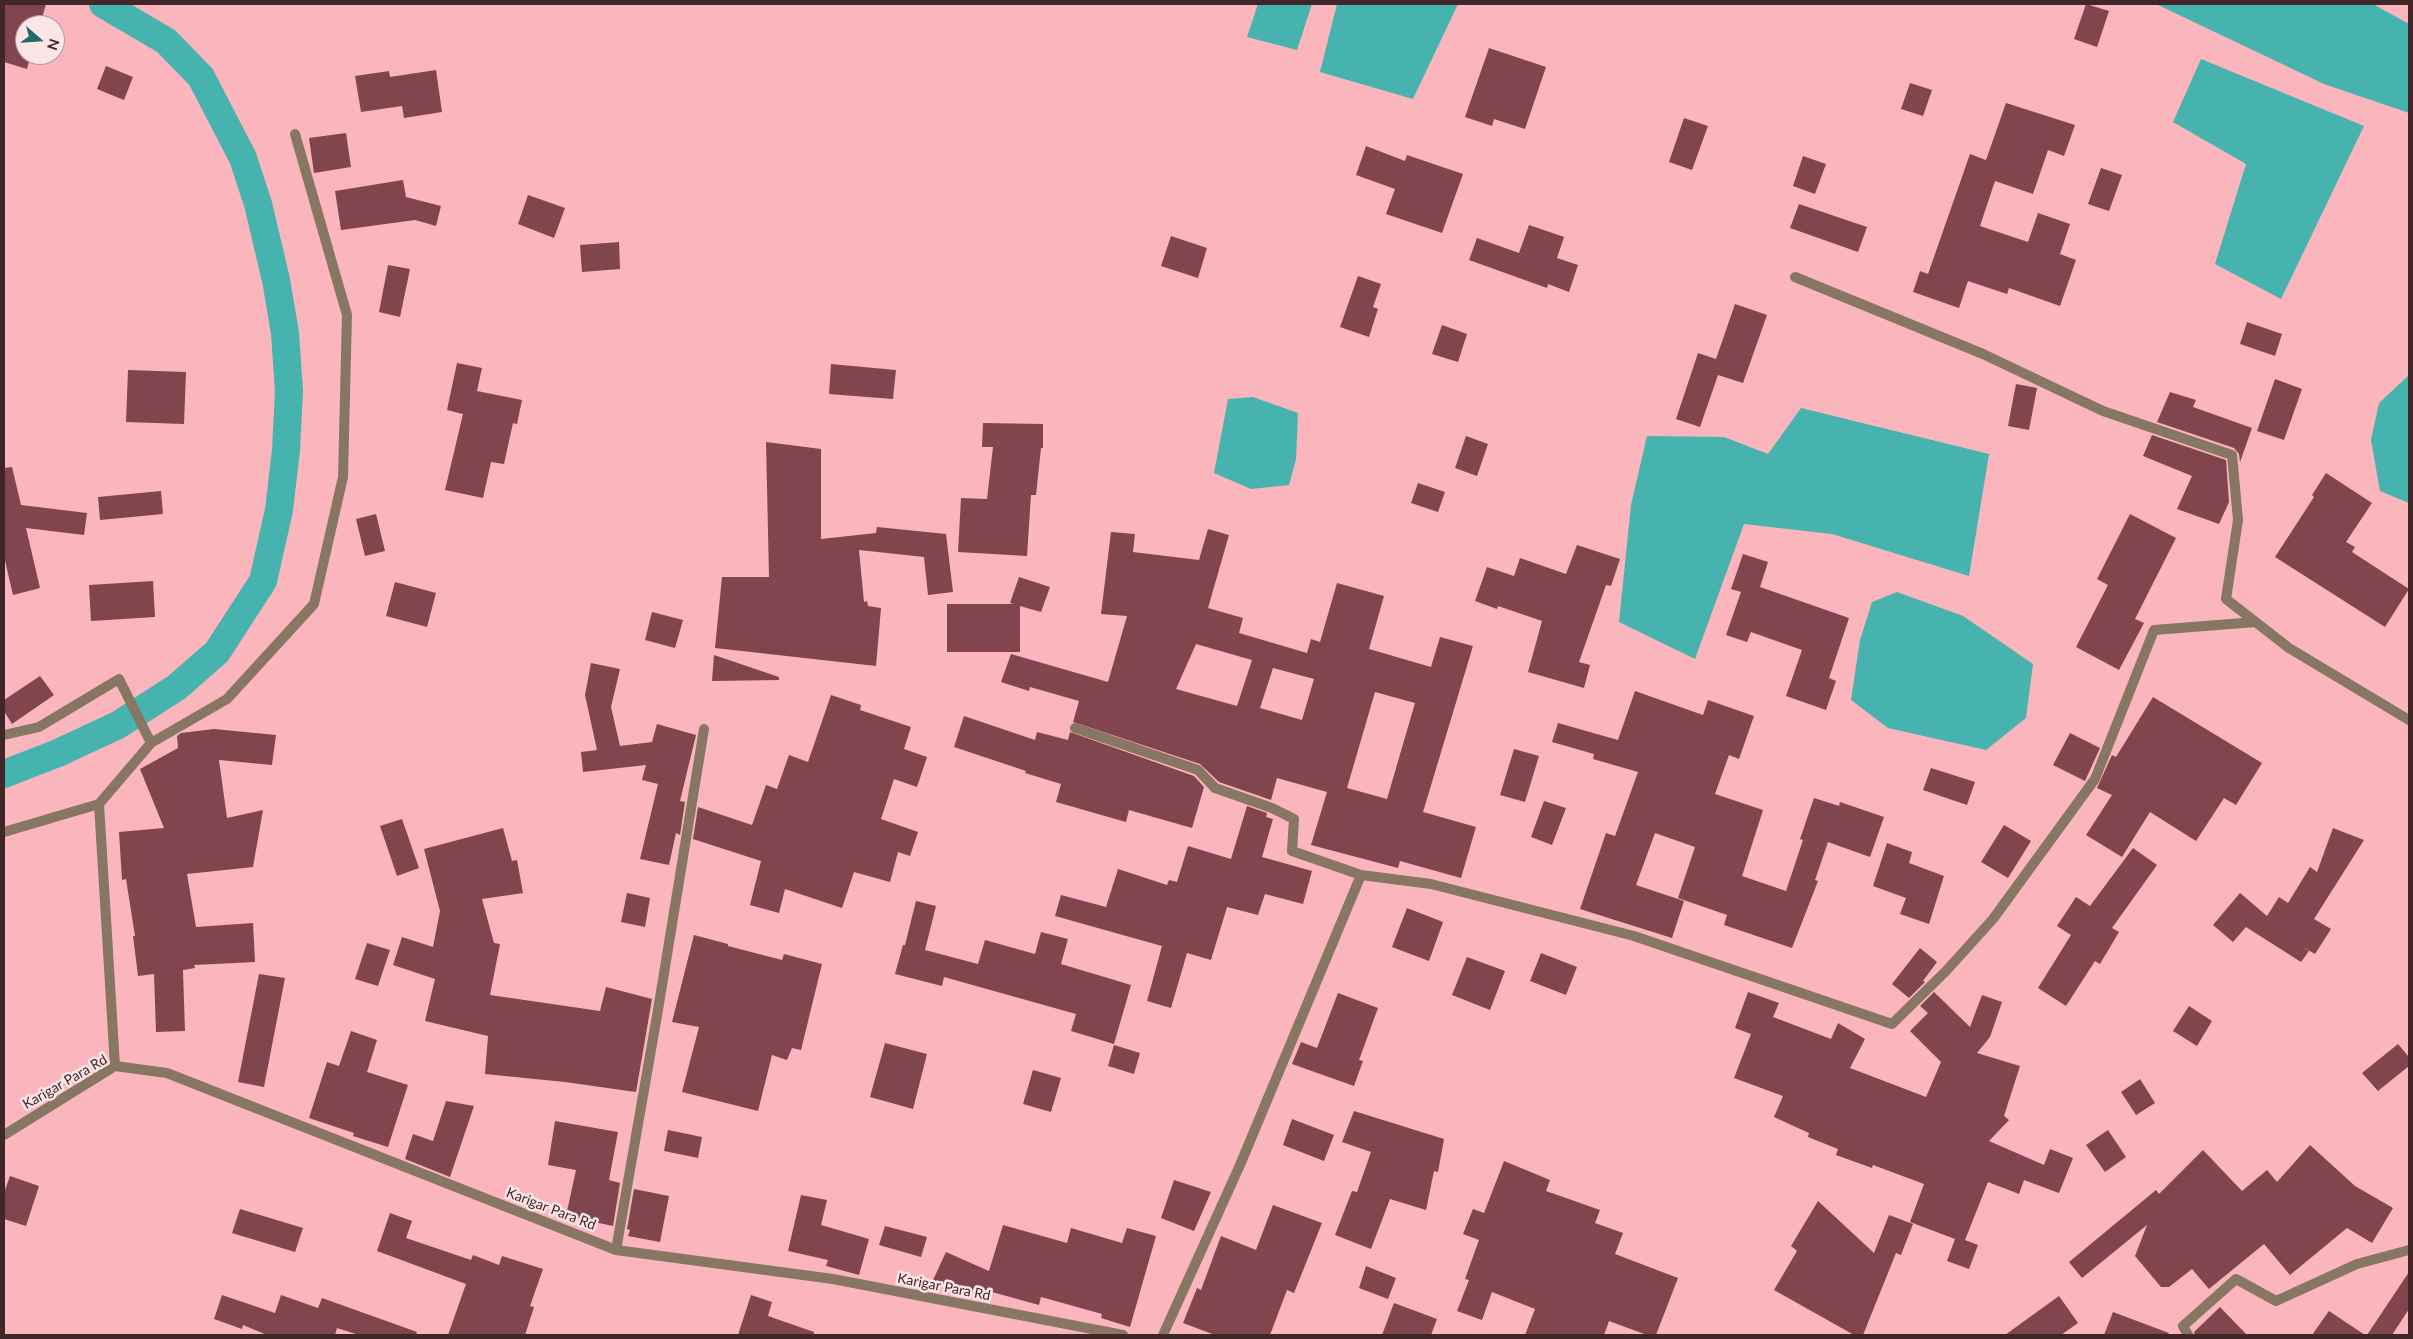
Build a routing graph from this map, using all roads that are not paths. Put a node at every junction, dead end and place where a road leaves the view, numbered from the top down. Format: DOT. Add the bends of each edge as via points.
graph roads {
  1 [pos="295,134"];
  2 [pos="1794,277"];
  3 [pos="2256,622"];
  4 [pos="2409,720"];
  5 [pos="1075,728"];
  6 [pos="704,729"];
  7 [pos="4,735"];
  8 [pos="151,744"];
  9 [pos="99,804"];
  10 [pos="4,832"];
  11 [pos="1361,875"];
  12 [pos="115,1066"];
  13 [pos="4,1135"];
  14 [pos="616,1250"];
  15 [pos="2409,1250"];
  16 [pos="1123,1335"];
  17 [pos="1163,1335"];
  18 [pos="2188,1335"];
  1 -- 8 [label="street" via="347,315 343,477 314,604 227,699"];
  2 -- 3 [label="street" via="1983,354 2103,411 2232,454 2238,520 2226,599"];
  3 -- 4 [label="street" via="2289,648"];
  3 -- 11 [label="street" via="2154,630 2095,779 1993,919 1892,1024 1634,936 1430,884"];
  5 -- 11 [label="street" via="1198,770 1215,788 1294,819 1292,851"];
  6 -- 14 [label="street"];
  7 -- 8 [label="street" via="39,727 120,680"];
  8 -- 9 [label="street"];
  9 -- 10 [label="street"];
  9 -- 12 [label="street"];
  11 -- 17 [label="street" via="1240,1165"];
  12 -- 13 [label="street, Karigar Para Rd"];
  12 -- 14 [label="street, Karigar Para Rd" via="167,1073"];
  14 -- 16 [label="street, Karigar Para Rd" via="833,1279"];
  15 -- 18 [label="street" via="2357,1264 2276,1301 2236,1279 2183,1326"];
}
